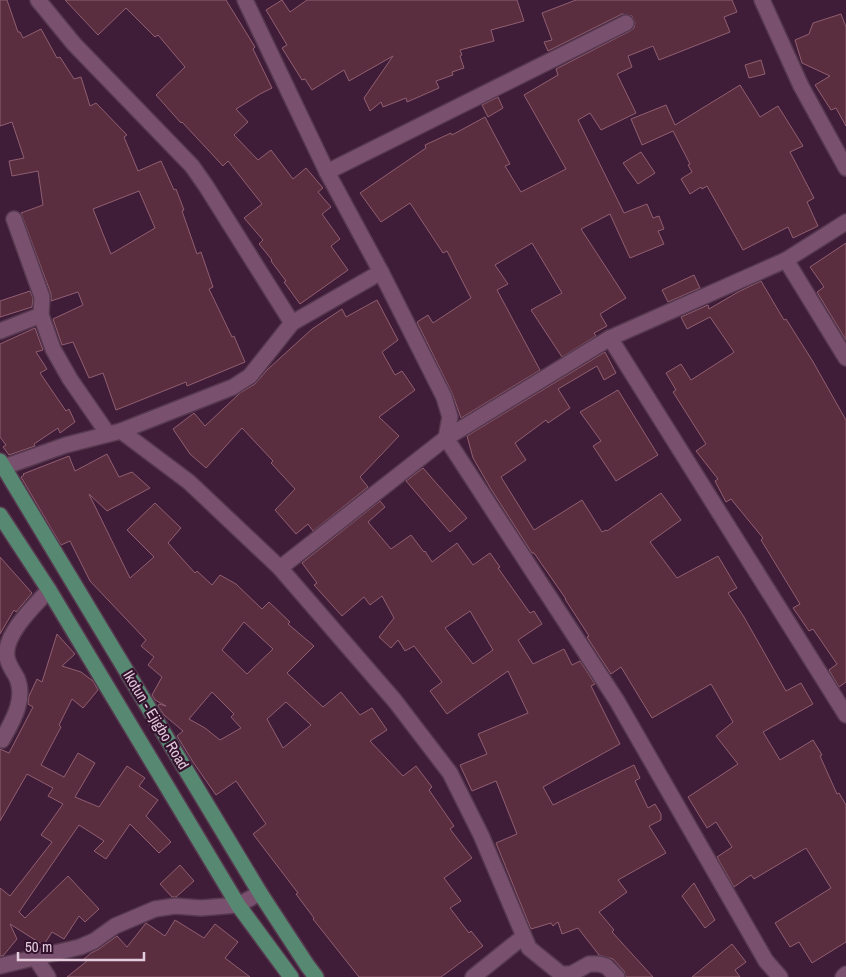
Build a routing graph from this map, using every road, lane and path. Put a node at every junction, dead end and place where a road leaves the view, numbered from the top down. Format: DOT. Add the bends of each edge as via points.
graph roads {
  1 [pos="38,0"];
  2 [pos="245,0"];
  3 [pos="762,0"];
  4 [pos="626,23"];
  5 [pos="846,168"];
  6 [pos="327,172"];
  7 [pos="14,219"];
  8 [pos="846,222"];
  9 [pos="786,260"];
  10 [pos="381,272"];
  11 [pos="41,315"];
  12 [pos="292,323"];
  13 [pos="0,331"];
  14 [pos="610,338"];
  15 [pos="846,358"];
  16 [pos="114,432"];
  17 [pos="446,438"];
  18 [pos="2,464"];
  19 [pos="0,515"];
  20 [pos="280,568"];
  21 [pos="49,590"];
  22 [pos="846,715"];
  23 [pos="2,740"];
  24 [pos="260,893"];
  25 [pos="238,905"];
  26 [pos="523,937"];
  27 [pos="36,958"];
  28 [pos="0,966"];
  29 [pos="846,974"];
  30 [pos="48,977"];
  31 [pos="291,977"];
  32 [pos="316,977"];
  33 [pos="473,977"];
  34 [pos="617,977"];
  35 [pos="780,977"];
  36 [pos="843,977"];
  1 -- 12 [label="street" via="74,44 192,166"];
  2 -- 6 [label="street"];
  3 -- 5 [label="street" via="800,86"];
  4 -- 6 [label="street"];
  6 -- 10 [label="street"];
  7 -- 11 [label="street" via="42,297"];
  8 -- 9 [label="street"];
  9 -- 14 [label="street"];
  9 -- 15 [label="street"];
  10 -- 12 [label="street"];
  10 -- 17 [label="street" via="444,397 450,417"];
  11 -- 13 [label="street"];
  11 -- 16 [label="street" via="53,349 70,379"];
  12 -- 16 [label="street" via="250,376 239,384"];
  14 -- 17 [label="street"];
  14 -- 22 [label="street"];
  16 -- 18 [label="street"];
  16 -- 20 [label="street" via="189,482"];
  17 -- 20 [label="street"];
  17 -- 35 [label="street" via="616,701 766,961"];
  18 -- 24 [label="main road, Ikotun - Ejigbo Road"];
  19 -- 21 [label="main road, Ikotun - Ejigbo Road"];
  20 -- 26 [label="street" via="395,701 450,773 481,836"];
  21 -- 23 [label="street" via="18,624 10,642 6,657 18,680 20,694 16,716"];
  21 -- 25 [label="main road, Ikotun - Ejigbo Road"];
  24 -- 25 [label="street"];
  24 -- 32 [label="main road, Ikotun - Ejigbo Road"];
  25 -- 27 [label="street" via="155,909 115,926 80,947"];
  25 -- 31 [label="main road, Ikotun - Ejigbo Road"];
  26 -- 33 [label="street"];
  26 -- 34 [label="street" via="529,948 561,974 571,974 589,964 599,964"];
  27 -- 28 [label="street"];
  27 -- 30 [label="street"];
  29 -- 36 [label="street"];
}
